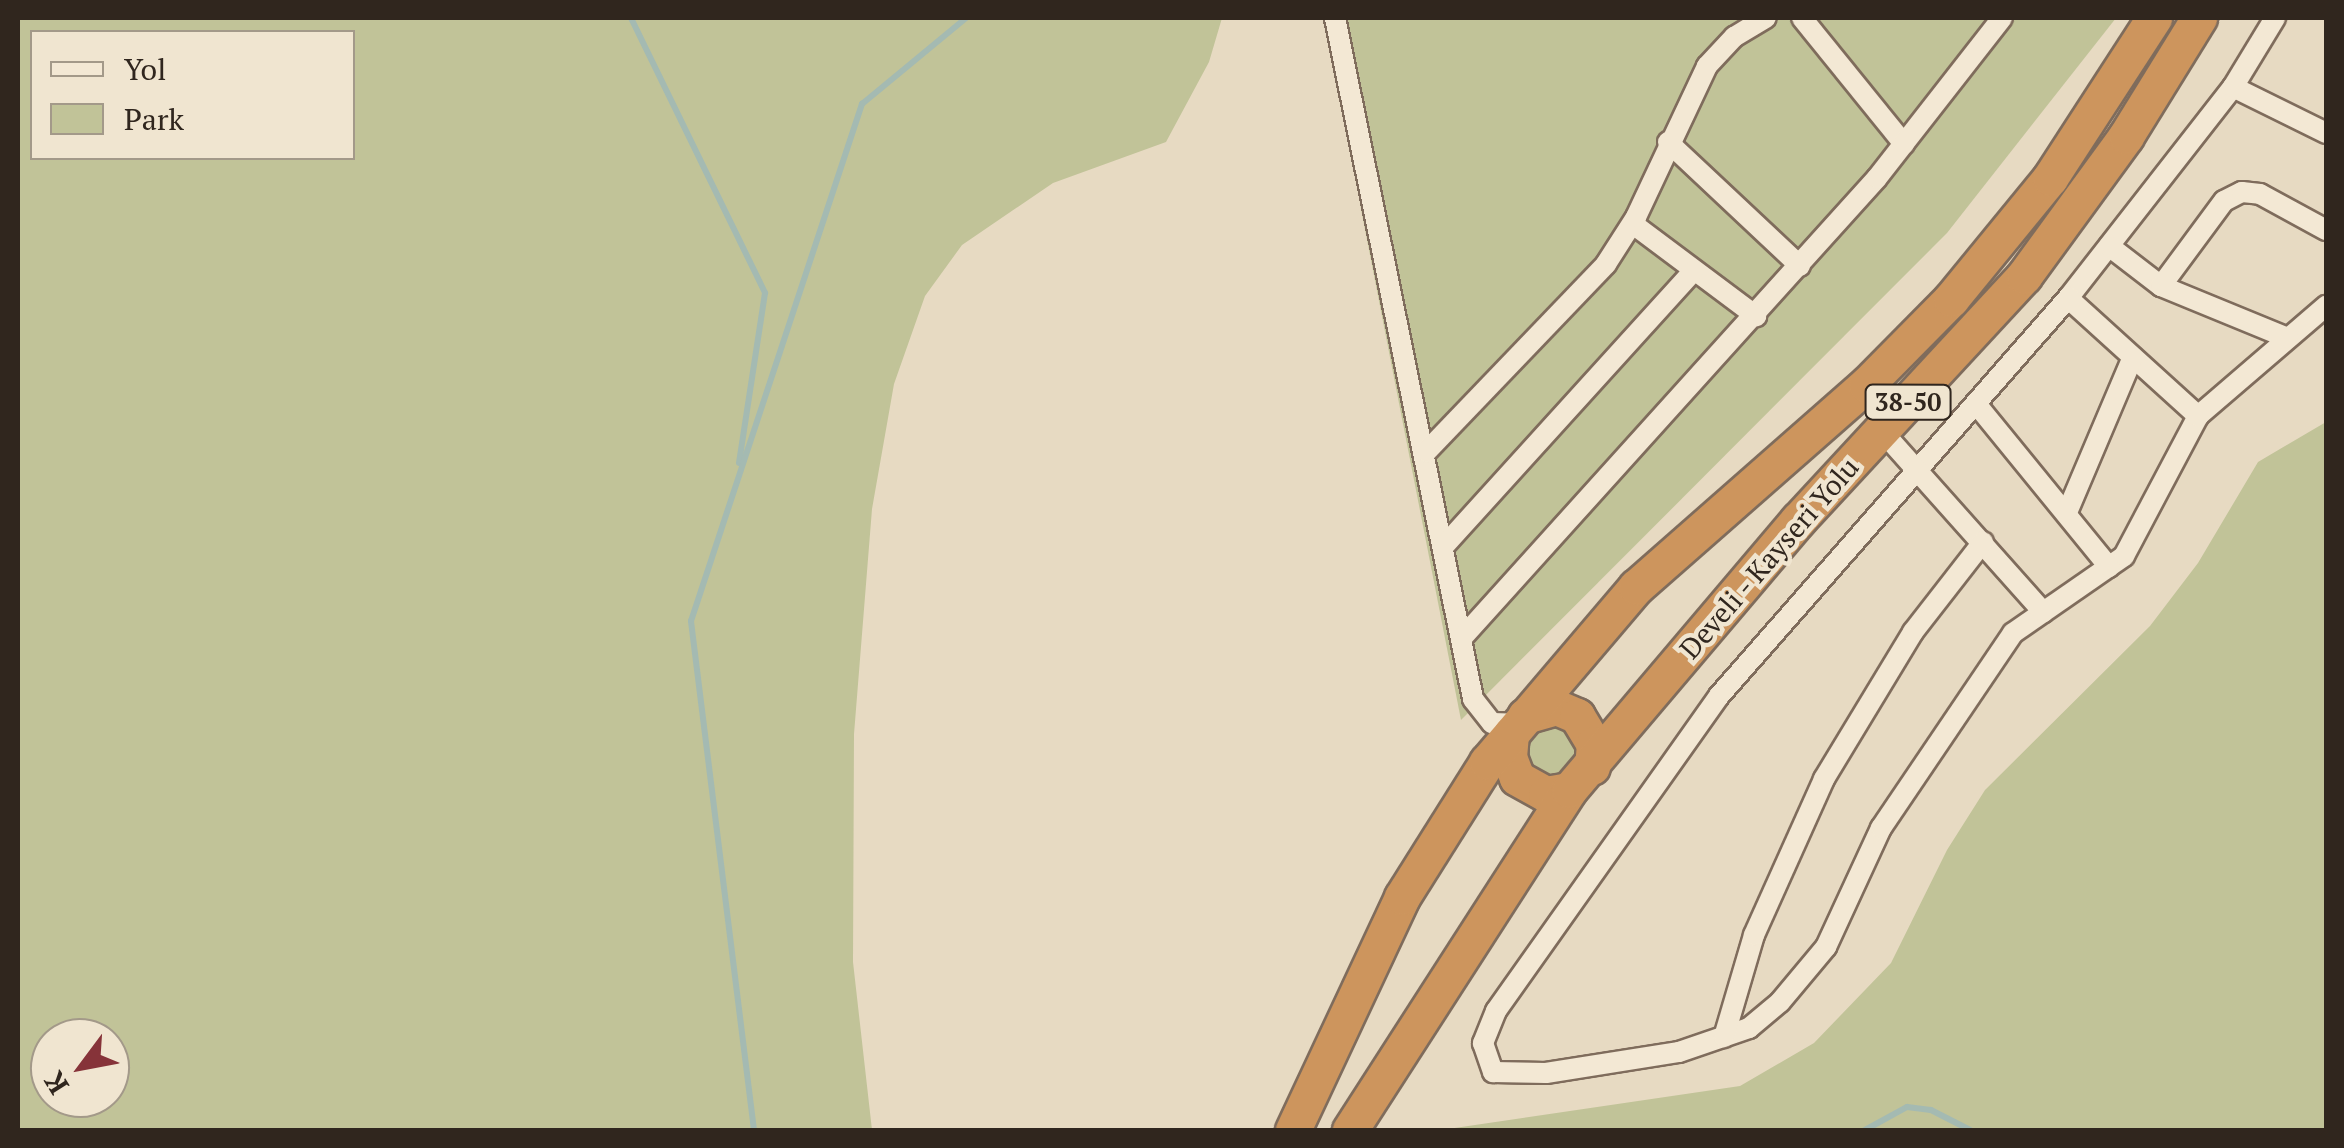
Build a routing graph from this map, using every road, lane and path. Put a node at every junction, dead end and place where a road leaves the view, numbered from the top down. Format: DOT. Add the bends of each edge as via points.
graph roads {
  1 [pos="1334,18"];
  2 [pos="1766,18"];
  3 [pos="1802,18"];
  4 [pos="2002,18"];
  5 [pos="2154,18"];
  6 [pos="2200,18"];
  7 [pos="2276,18"];
  8 [pos="2233,88"];
  9 [pos="2326,133"];
  10 [pos="1668,142"];
  11 [pos="1904,144"];
  12 [pos="1632,224"];
  13 [pos="2326,230"];
  14 [pos="2109,246"];
  15 [pos="1800,266"];
  16 [pos="1694,270"];
  17 [pos="2161,286"];
  18 [pos="2068,298"];
  19 [pos="2326,306"];
  20 [pos="1756,316"];
  21 [pos="2288,338"];
  22 [pos="2133,357"];
  23 [pos="1977,405"];
  24 [pos="2198,416"];
  25 [pos="1881,430"];
  26 [pos="1426,452"];
  27 [pos="1921,470"];
  28 [pos="2068,510"];
  29 [pos="1982,542"];
  30 [pos="1444,546"];
  31 [pos="2109,567"];
  32 [pos="2043,612"];
  33 [pos="1461,638"];
  34 [pos="1518,725"];
  35 [pos="1580,778"];
  36 [pos="1724,1036"];
  37 [pos="1293,1130"];
  38 [pos="1350,1130"];
  1 -- 26 [label="street"];
  2 -- 10 [label="street" via="1713,58"];
  3 -- 11 [label="street"];
  4 -- 11 [label="street"];
  5 -- 34 [label="highway, Develi - Kayseri Yolu / 38-50" via="2050,178 1951,300 1866,386 1636,588"];
  6 -- 25 [label="highway, Develi - Kayseri Yolu / 38-50" via="2057,233"];
  7 -- 8 [label="street"];
  8 -- 9 [label="street"];
  8 -- 14 [label="street"];
  10 -- 12 [label="street"];
  10 -- 15 [label="street"];
  11 -- 15 [label="street"];
  12 -- 16 [label="street"];
  12 -- 26 [label="street" via="1606,264"];
  13 -- 17 [label="street" via="2260,194 2232,196"];
  14 -- 17 [label="street"];
  14 -- 18 [label="street"];
  15 -- 20 [label="street"];
  16 -- 20 [label="street"];
  16 -- 30 [label="street"];
  17 -- 21 [label="street"];
  18 -- 22 [label="street"];
  18 -- 23 [label="street"];
  19 -- 21 [label="street"];
  20 -- 33 [label="street"];
  21 -- 24 [label="street"];
  22 -- 24 [label="street"];
  22 -- 28 [label="street"];
  23 -- 27 [label="street"];
  23 -- 28 [label="street"];
  24 -- 31 [label="street" via="2139,537"];
  25 -- 27 [label="street"];
  25 -- 35 [label="highway, Develi - Kayseri Yolu / 38-50"];
  26 -- 30 [label="street"];
  27 -- 29 [label="street"];
  27 -- 36 [label="street" via="1719,696 1496,1011 1483,1052 1498,1076 1546,1074 1680,1052"];
  28 -- 31 [label="street"];
  29 -- 32 [label="street"];
  29 -- 36 [label="street" via="1913,632 1824,779 1761,917"];
  30 -- 33 [label="street"];
  31 -- 32 [label="street"];
  32 -- 36 [label="street" via="2013,633 1881,828 1811,968 1765,1016"];
  33 -- 34 [label="street" via="1478,709 1502,728"];
  34 -- 35 [label="highway" via="1508,757 1518,778 1536,791"];
  34 -- 35 [label="highway" via="1545,708 1577,716 1594,744"];
  34 -- 37 [label="highway, Develi - Kayseri Yolu / 38-50" via="1402,897"];
  35 -- 38 [label="highway, Develi - Kayseri Yolu / 38-50"];
}
